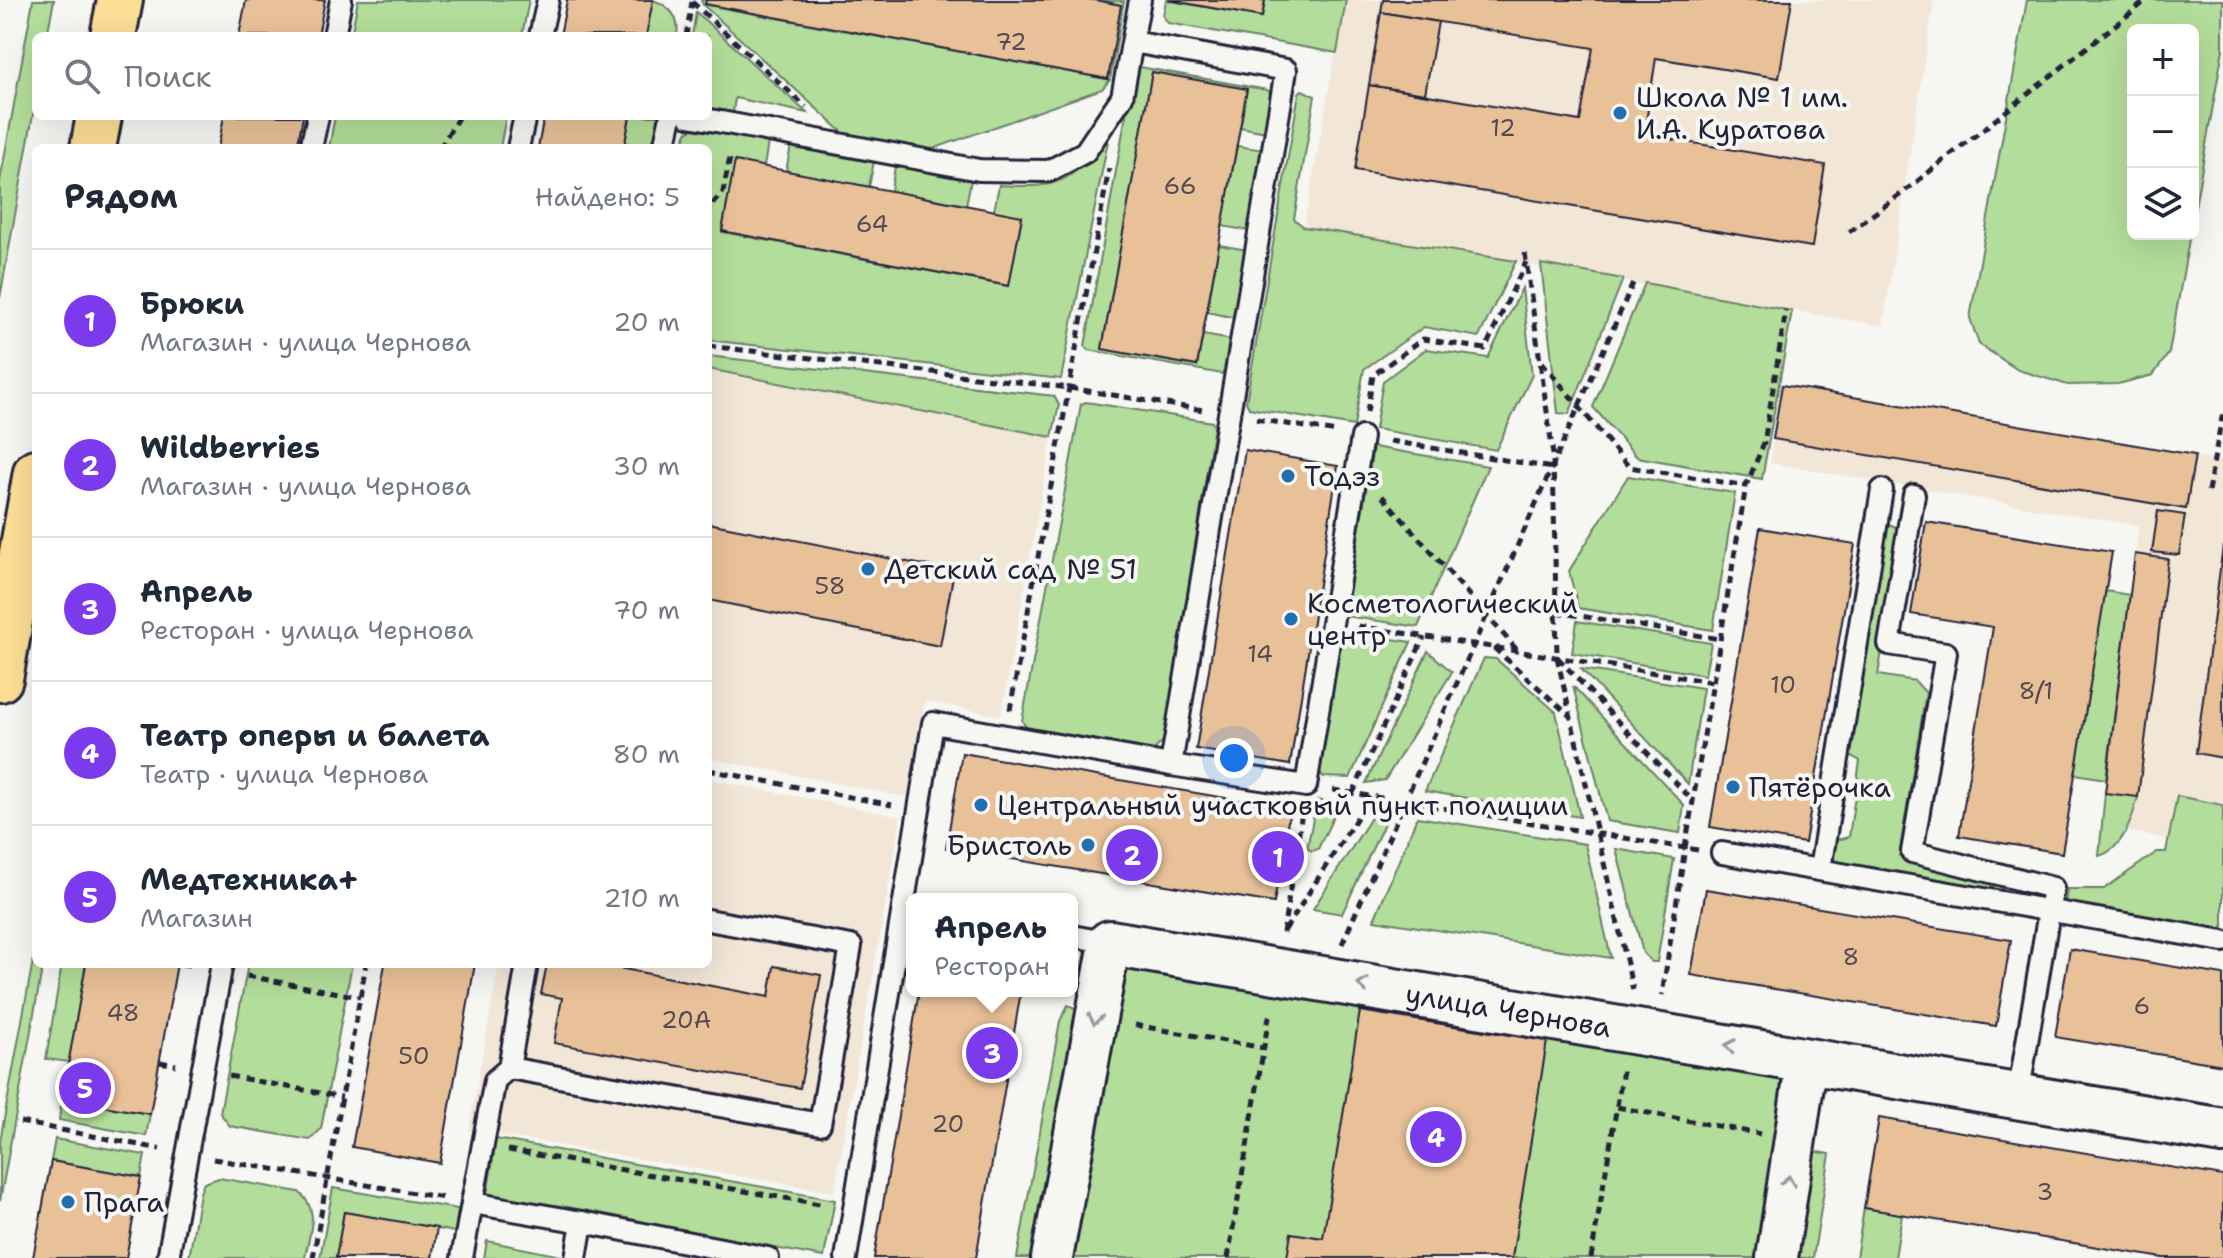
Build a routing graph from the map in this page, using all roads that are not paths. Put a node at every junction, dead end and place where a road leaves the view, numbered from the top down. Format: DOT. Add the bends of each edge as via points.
graph roads {
  1 [pos="120,0"];
  2 [pos="341,0"];
  3 [pos="548,0"];
  4 [pos="1140,0"];
  5 [pos="114,32"];
  6 [pos="335,32"];
  7 [pos="541,32"];
  8 [pos="1133,42"];
  9 [pos="98,120"];
  10 [pos="317,120"];
  11 [pos="524,120"];
  12 [pos="670,120"];
  13 [pos="712,120"];
  14 [pos="94,144"];
  15 [pos="312,144"];
  16 [pos="519,144"];
  17 [pos="665,144"];
  18 [pos="1362,437"];
  19 [pos="1882,490"];
  20 [pos="1914,495"];
  21 [pos="32,520"];
  22 [pos="23,629"];
  23 [pos="0,679"];
  24 [pos="1171,765"];
  25 [pos="1722,853"];
  26 [pos="1820,869"];
  27 [pos="2049,910"];
  28 [pos="712,921"];
  29 [pos="1091,940"];
  30 [pos="2223,941"];
  31 [pos="221,968"];
  32 [pos="526,968"];
  33 [pos="1807,1059"];
  34 [pos="509,1068"];
  35 [pos="2018,1096"];
  36 [pos="2223,1131"];
  37 [pos="472,1203"];
  38 [pos="582,1222"];
  39 [pos="168,1258"];
  40 [pos="462,1258"];
  41 [pos="576,1258"];
  42 [pos="768,1258"];
  43 [pos="846,1258"];
  44 [pos="1052,1258"];
  45 [pos="1777,1258"];
  1 -- 5 [label="main road"];
  2 -- 6 [label="lane"];
  3 -- 7 [label="lane"];
  4 -- 8 [label="lane"];
  8 -- 13 [label="lane" via="1122,97 1085,152 1049,171 979,170"];
  8 -- 24 [label="lane" via="1286,70"];
  9 -- 14 [label="main road"];
  10 -- 15 [label="lane"];
  11 -- 16 [label="lane"];
  12 -- 17 [label="lane"];
  18 -- 24 [label="lane" via="1306,786"];
  19 -- 26 [label="lane"];
  20 -- 27 [label="lane" via="1889,644 1946,653 1912,852 2053,888"];
  21 -- 22 [label="main road"];
  22 -- 23 [label="main road"];
  24 -- 43 [label="lane" via="933,723"];
  25 -- 26 [label="lane"];
  26 -- 27 [label="lane"];
  27 -- 30 [label="lane"];
  27 -- 35 [label="lane"];
  28 -- 34 [label="lane" via="851,946 820,1124"];
  33 -- 29 [label="street, улица Чернова, one-way"];
  29 -- 44 [label="street, улица Чернова, one-way" via="1096,1018"];
  31 -- 39 [label="lane"];
  32 -- 34 [label="lane"];
  33 -- 35 [label="street, улица Чернова"];
  45 -- 33 [label="street, one-way"];
  34 -- 37 [label="lane" via="495,1080"];
  35 -- 36 [label="street, улица Чернова"];
  37 -- 38 [label="lane"];
  37 -- 40 [label="lane"];
  38 -- 41 [label="lane"];
  38 -- 42 [label="lane"];
}
